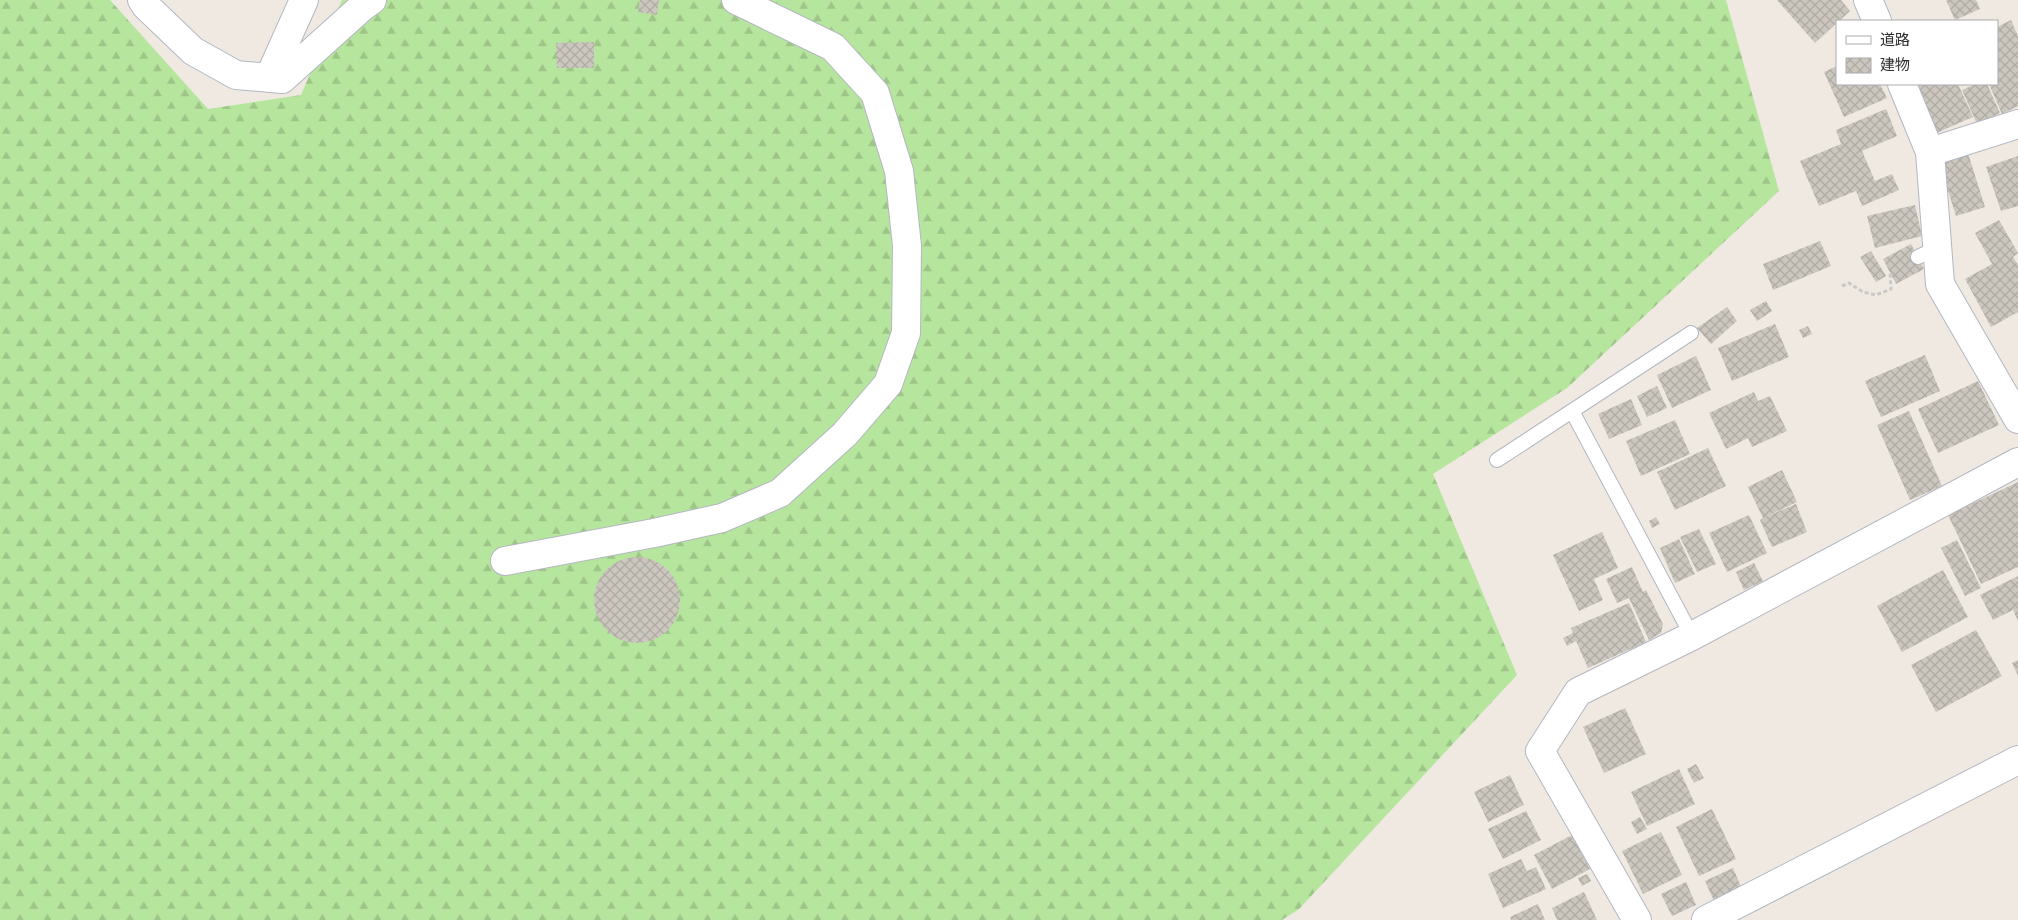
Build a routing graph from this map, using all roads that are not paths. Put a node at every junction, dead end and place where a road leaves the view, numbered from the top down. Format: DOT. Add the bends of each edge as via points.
graph roads {
  1 [pos="142,0"];
  2 [pos="304,0"];
  3 [pos="372,0"];
  4 [pos="736,0"];
  5 [pos="1868,0"];
  6 [pos="1877,20"];
  7 [pos="268,78"];
  8 [pos="1902,85"];
  9 [pos="2018,124"];
  10 [pos="1930,152"];
  11 [pos="1691,333"];
  12 [pos="1572,411"];
  13 [pos="2018,419"];
  14 [pos="1497,460"];
  15 [pos="2018,462"];
  16 [pos="505,561"];
  17 [pos="1692,636"];
  18 [pos="2018,760"];
  19 [pos="1637,920"];
  20 [pos="1706,920"];
  1 -- 7 [label="street" via="193,51 236,76"];
  2 -- 7 [label="street"];
  3 -- 7 [label="street" via="282,80"];
  4 -- 16 [label="street" via="833,46 875,93 900,171 907,246 906,333 888,384 845,434 780,493 722,518"];
  5 -- 6 [label="street"];
  8 -- 10 [label="street"];
  9 -- 10 [label="street"];
  10 -- 13 [label="street" via="1927,253 1940,284"];
  11 -- 12 [label="lane"];
  12 -- 14 [label="lane"];
  12 -- 17 [label="lane"];
  15 -- 17 [label="street"];
  17 -- 19 [label="street" via="1578,692 1540,751"];
  18 -- 20 [label="street"];
}
